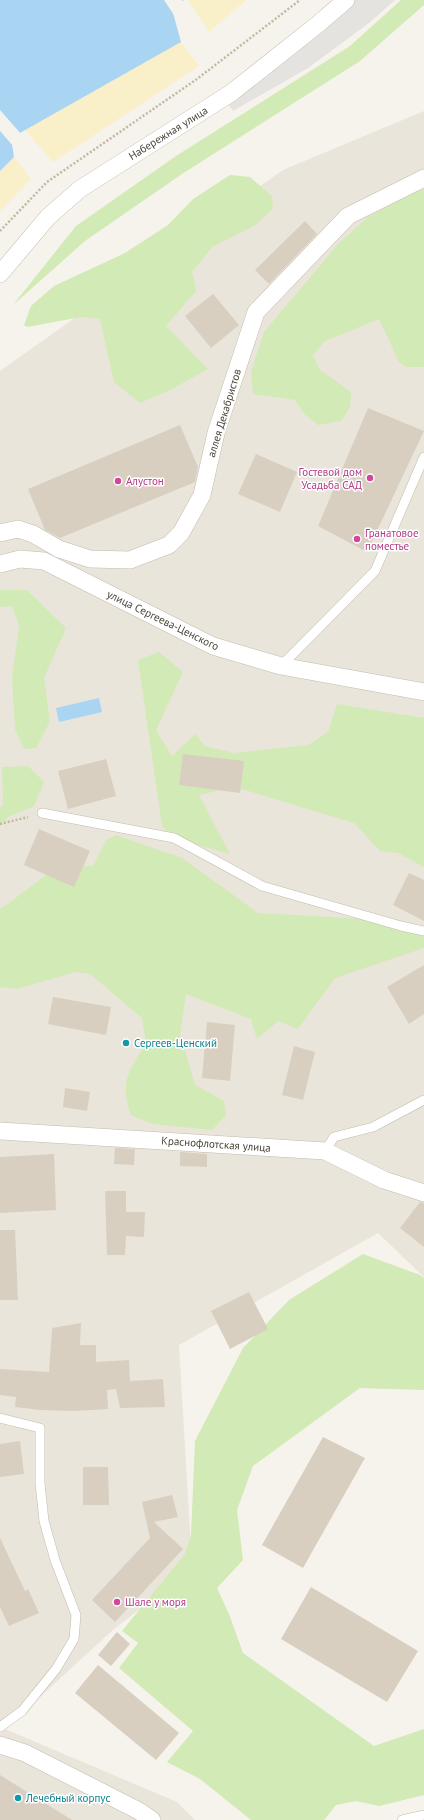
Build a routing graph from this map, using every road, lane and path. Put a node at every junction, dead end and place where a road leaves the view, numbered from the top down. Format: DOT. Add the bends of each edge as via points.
graph roads {
  1 [pos="300,0"];
  2 [pos="346,0"];
  3 [pos="424,178"];
  4 [pos="0,231"];
  5 [pos="0,274"];
  6 [pos="424,457"];
  7 [pos="0,533"];
  8 [pos="0,564"];
  9 [pos="281,666"];
  10 [pos="424,692"];
  11 [pos="42,813"];
  12 [pos="0,824"];
  13 [pos="424,931"];
  14 [pos="424,1100"];
  15 [pos="0,1131"];
  16 [pos="325,1151"];
  17 [pos="424,1193"];
  18 [pos="0,1418"];
  19 [pos="0,1727"];
  20 [pos="0,1745"];
  21 [pos="424,1815"];
  22 [pos="152,1820"];
  23 [pos="402,1820"];
  1 -- 4 [label="path" via="197,79 47,182"];
  2 -- 5 [label="street, Набережная улица" via="231,93 80,189 48,217"];
  3 -- 7 [label="street, аллея Декабристов" via="348,216 256,312 216,433 202,495 181,533 169,545 130,560 90,559 59,549 33,534 18,529"];
  6 -- 9 [label="lane" via="375,571"];
  8 -- 9 [label="street, улица Сергеева-Ценского" via="20,559 44,561 213,646"];
  9 -- 10 [label="street, улица Сергеева-Ценского"];
  11 -- 12 [label="path"];
  11 -- 13 [label="lane" via="174,838 262,886"];
  14 -- 16 [label="lane" via="374,1127 334,1137"];
  15 -- 16 [label="street, Краснофлотская улица"];
  16 -- 17 [label="street, Краснофлотская улица" via="384,1180"];
  18 -- 19 [label="lane" via="40,1428 40,1483 44,1521 55,1560 76,1615 74,1639 56,1669 22,1711"];
  20 -- 22 [label="street" via="25,1753"];
  21 -- 23 [label="lane"];
}
